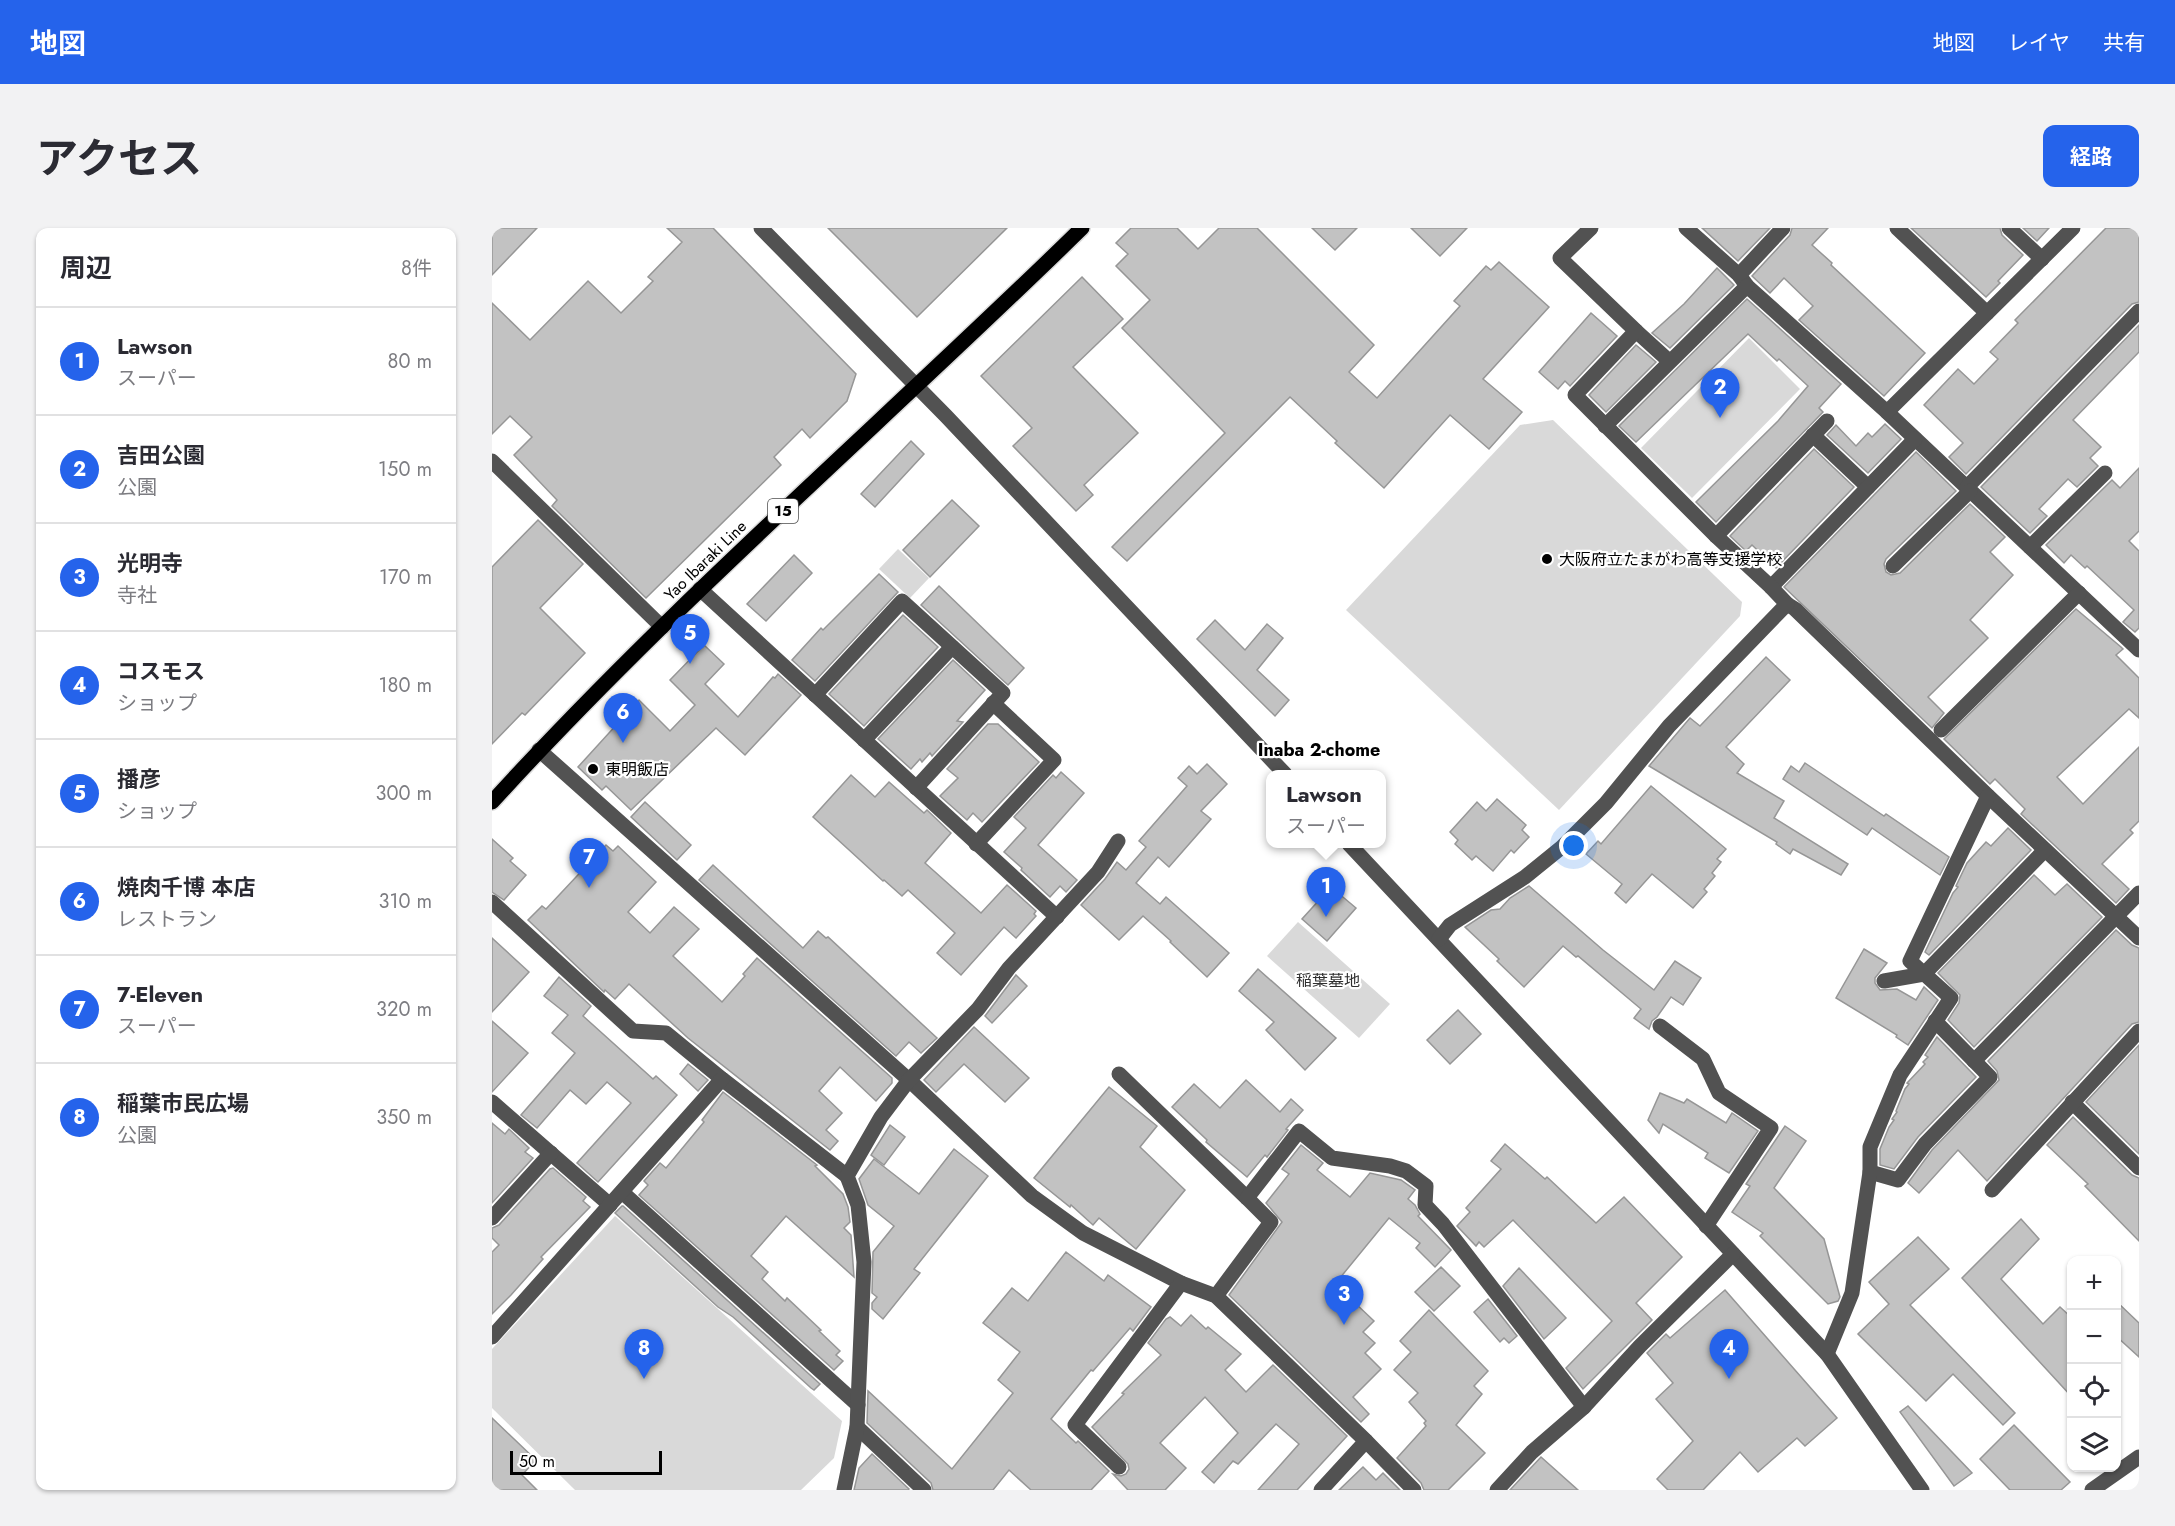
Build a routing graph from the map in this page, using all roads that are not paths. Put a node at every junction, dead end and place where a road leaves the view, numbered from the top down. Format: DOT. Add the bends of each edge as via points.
graph roads {
  1 [pos="761,228"];
  2 [pos="1082,228"];
  3 [pos="1591,228"];
  4 [pos="1686,228"];
  5 [pos="1783,228"];
  6 [pos="1897,228"];
  7 [pos="2009,228"];
  8 [pos="2073,228"];
  9 [pos="2042,259"];
  10 [pos="1743,281"];
  11 [pos="2139,311"];
  12 [pos="1987,313"];
  13 [pos="1636,332"];
  14 [pos="1669,361"];
  15 [pos="917,385"];
  16 [pos="1887,412"];
  17 [pos="1827,421"];
  18 [pos="1605,426"];
  19 [pos="1813,435"];
  20 [pos="1915,439"];
  21 [pos="492,461"];
  22 [pos="2105,472"];
  23 [pos="1868,487"];
  24 [pos="1968,489"];
  25 [pos="1716,537"];
  26 [pos="2030,547"];
  27 [pos="1893,566"];
  28 [pos="1771,587"];
  29 [pos="700,590"];
  30 [pos="2079,593"];
  31 [pos="1787,604"];
  32 [pos="662,627"];
  33 [pos="952,647"];
  34 [pos="2138,647"];
  35 [pos="815,695"];
  36 [pos="993,703"];
  37 [pos="1941,730"];
  38 [pos="864,740"];
  39 [pos="539,750"];
  40 [pos="1281,770"];
  41 [pos="915,788"];
  42 [pos="1988,796"];
  43 [pos="492,802"];
  44 [pos="1118,841"];
  45 [pos="976,844"];
  46 [pos="1354,848"];
  47 [pos="2045,850"];
  48 [pos="2139,893"];
  49 [pos="492,902"];
  50 [pos="1057,917"];
  51 [pos="2116,917"];
  52 [pos="2139,938"];
  53 [pos="1439,939"];
  54 [pos="1924,974"];
  55 [pos="1884,981"];
  56 [pos="1935,1021"];
  57 [pos="1660,1026"];
  58 [pos="2139,1031"];
  59 [pos="1974,1061"];
  60 [pos="1119,1074"];
  61 [pos="722,1079"];
  62 [pos="909,1080"];
  63 [pos="492,1102"];
  64 [pos="2072,1102"];
  65 [pos="551,1153"];
  66 [pos="2139,1168"];
  67 [pos="1870,1172"];
  68 [pos="848,1176"];
  69 [pos="1992,1190"];
  70 [pos="622,1192"];
  71 [pos="1247,1198"];
  72 [pos="610,1205"];
  73 [pos="492,1218"];
  74 [pos="1706,1226"];
  75 [pos="1733,1254"];
  76 [pos="1181,1283"];
  77 [pos="1216,1296"];
  78 [pos="494,1332"];
  79 [pos="1827,1354"];
  80 [pos="858,1405"];
  81 [pos="1584,1407"];
  82 [pos="857,1427"];
  83 [pos="1366,1441"];
  84 [pos="2139,1457"];
  85 [pos="1119,1467"];
  86 [pos="844,1490"];
  87 [pos="924,1490"];
  88 [pos="1322,1490"];
  89 [pos="1414,1490"];
  90 [pos="1497,1490"];
  91 [pos="1922,1490"];
  92 [pos="2092,1490"];
  1 -- 15 [label="street"];
  2 -- 15 [label="main road, Yao Ibaraki Line / 15"];
  3 -- 13 [label="street" via="1560,258"];
  4 -- 10 [label="street"];
  5 -- 10 [label="street"];
  6 -- 12 [label="street"];
  7 -- 9 [label="street"];
  8 -- 9 [label="street"];
  9 -- 12 [label="street"];
  10 -- 14 [label="street"];
  10 -- 16 [label="street"];
  11 -- 24 [label="street"];
  12 -- 16 [label="street"];
  13 -- 14 [label="street"];
  13 -- 18 [label="street" via="1575,395"];
  14 -- 18 [label="street"];
  15 -- 29 [label="main road, Yao Ibaraki Line / 15"];
  15 -- 40 [label="street"];
  16 -- 20 [label="street"];
  17 -- 19 [label="street"];
  18 -- 25 [label="street"];
  19 -- 23 [label="street"];
  19 -- 25 [label="street"];
  20 -- 23 [label="street"];
  20 -- 24 [label="street"];
  21 -- 32 [label="street"];
  22 -- 26 [label="street"];
  23 -- 28 [label="street"];
  24 -- 26 [label="street"];
  24 -- 27 [label="street"];
  25 -- 28 [label="street"];
  26 -- 30 [label="street"];
  28 -- 31 [label="street"];
  29 -- 32 [label="main road, Yao Ibaraki Line / 15"];
  29 -- 35 [label="street"];
  30 -- 34 [label="street"];
  30 -- 37 [label="street"];
  31 -- 42 [label="street"];
  31 -- 53 [label="street" via="1669,726 1606,803 1562,847 1525,877 1450,925"];
  32 -- 39 [label="main road, Yao Ibaraki Line / 15"];
  33 -- 35 [label="street" via="902,602"];
  33 -- 36 [label="street" via="1003,693"];
  33 -- 38 [label="street"];
  35 -- 38 [label="street"];
  36 -- 41 [label="street"];
  36 -- 45 [label="street" via="1054,760"];
  38 -- 41 [label="street"];
  39 -- 43 [label="main road, Yao Ibaraki Line / 15"];
  39 -- 62 [label="street"];
  41 -- 45 [label="street"];
  42 -- 47 [label="street"];
  42 -- 54 [label="street" via="1910,961"];
  44 -- 50 [label="street" via="1098,872"];
  45 -- 50 [label="street"];
  46 -- 53 [label="street"];
  47 -- 51 [label="street"];
  47 -- 54 [label="street"];
  48 -- 51 [label="street"];
  49 -- 61 [label="street" via="633,1031 666,1033"];
  50 -- 62 [label="street" via="1008,968 978,1009"];
  51 -- 52 [label="street"];
  51 -- 59 [label="street"];
  53 -- 74 [label="street"];
  54 -- 55 [label="street"];
  54 -- 56 [label="street" via="1951,998"];
  56 -- 59 [label="street"];
  56 -- 67 [label="street" via="1900,1075 1870,1147"];
  57 -- 74 [label="street" via="1703,1059 1719,1093 1771,1128"];
  58 -- 64 [label="street"];
  59 -- 67 [label="street" via="1990,1077 1925,1144 1898,1180"];
  60 -- 71 [label="street"];
  61 -- 68 [label="street"];
  61 -- 70 [label="street"];
  62 -- 68 [label="street" via="881,1117"];
  62 -- 76 [label="street" via="1032,1196 1083,1233"];
  63 -- 65 [label="street"];
  64 -- 66 [label="street"];
  64 -- 69 [label="street"];
  65 -- 72 [label="street"];
  65 -- 73 [label="street"];
  67 -- 79 [label="street" via="1852,1293"];
  68 -- 80 [label="street" via="858,1205 864,1262"];
  70 -- 72 [label="street"];
  70 -- 80 [label="street"];
  71 -- 77 [label="street" via="1271,1222"];
  71 -- 81 [label="street" via="1299,1131 1332,1158 1406,1171 1426,1186 1425,1205"];
  72 -- 78 [label="street"];
  74 -- 75 [label="street"];
  75 -- 79 [label="street"];
  75 -- 81 [label="street"];
  76 -- 77 [label="street"];
  76 -- 85 [label="street" via="1075,1425"];
  77 -- 83 [label="street"];
  79 -- 91 [label="street"];
  80 -- 82 [label="street"];
  81 -- 90 [label="street" via="1532,1452"];
  82 -- 86 [label="street"];
  82 -- 87 [label="street"];
  83 -- 88 [label="street"];
  83 -- 89 [label="street"];
  84 -- 92 [label="street"];
}
